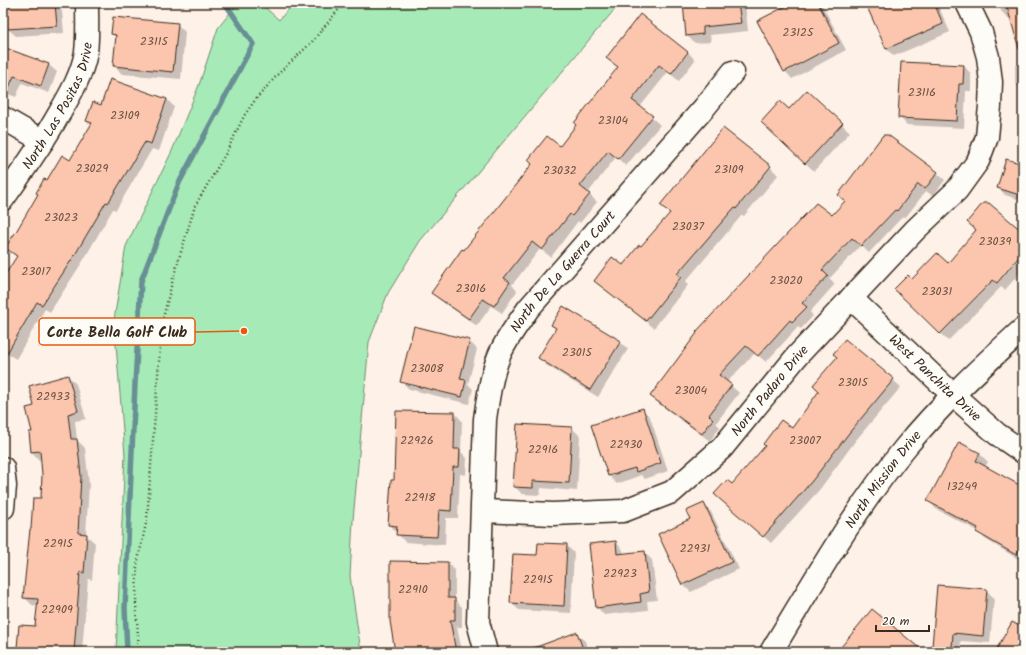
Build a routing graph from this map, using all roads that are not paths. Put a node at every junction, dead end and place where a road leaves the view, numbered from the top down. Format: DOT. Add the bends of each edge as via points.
graph roads {
  1 [pos="87,3"];
  2 [pos="967,3"];
  3 [pos="733,72"];
  4 [pos="3,118"];
  5 [pos="43,142"];
  6 [pos="3,199"];
  7 [pos="851,298"];
  8 [pos="1023,329"];
  9 [pos="952,394"];
  10 [pos="1023,452"];
  11 [pos="3,468"];
  12 [pos="3,508"];
  13 [pos="483,511"];
  14 [pos="486,652"];
  15 [pos="771,652"];
  1 -- 5 [label="street, North Las Positas Drive" via="86,52 81,72"];
  2 -- 7 [label="street, North Padaro Drive" via="981,32 991,82 986,137 978,161 957,190"];
  3 -- 13 [label="street, North De La Guerra Court" via="528,309 511,334 500,356 488,395"];
  4 -- 5 [label="street"];
  5 -- 6 [label="street, North Las Positas Drive"];
  7 -- 9 [label="street, West Panchita Drive"];
  7 -- 13 [label="street, North Padaro Drive" via="797,356 722,448 672,492 623,511 553,514"];
  8 -- 9 [label="street, North Mission Drive"];
  9 -- 10 [label="street, West Panchita Drive" via="997,434"];
  9 -- 15 [label="street, North Mission Drive" via="870,495"];
  11 -- 12 [label="street"];
  13 -- 14 [label="street, North De La Guerra Court" via="478,622"];
}
